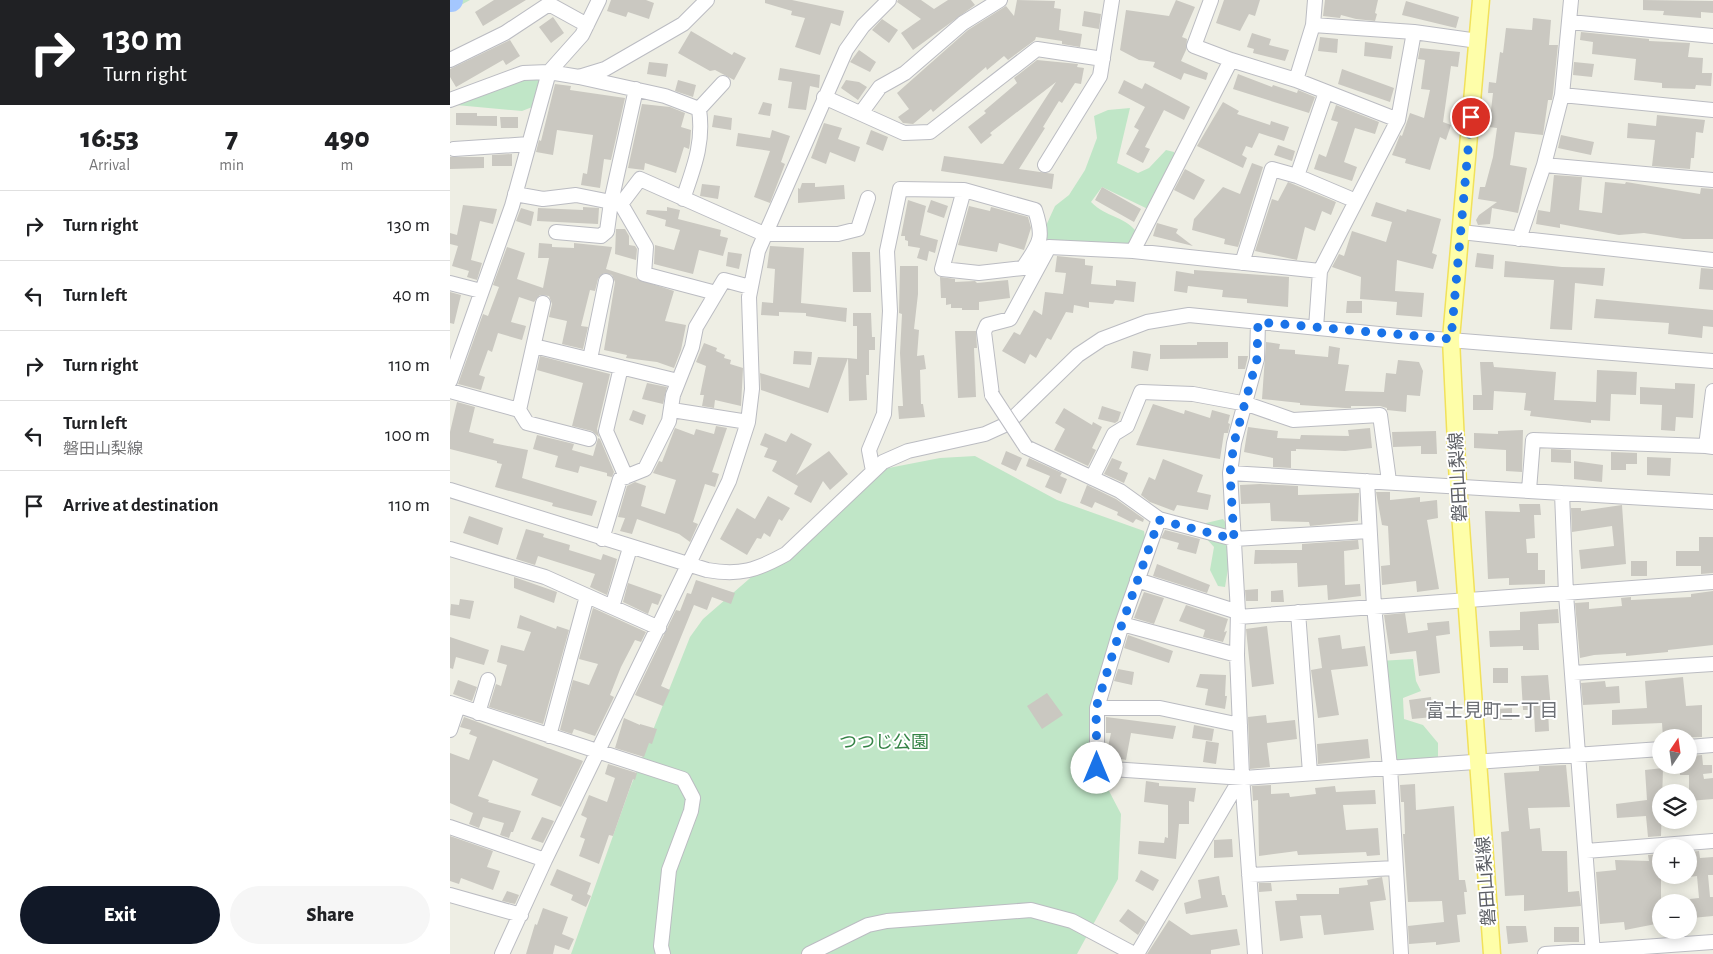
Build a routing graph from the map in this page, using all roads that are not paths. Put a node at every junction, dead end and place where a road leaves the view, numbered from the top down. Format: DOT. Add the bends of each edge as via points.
graph roads {
  1 [pos="599,0"];
  2 [pos="707,0"];
  3 [pos="889,0"];
  4 [pos="1000,0"];
  5 [pos="1112,0"];
  6 [pos="1211,0"];
  7 [pos="1315,0"];
  8 [pos="1481,0"];
  9 [pos="1571,0"];
  10 [pos="1570,22"];
  11 [pos="587,25"];
  12 [pos="1313,25"];
  13 [pos="1414,32"];
  14 [pos="1713,36"];
  15 [pos="1478,41"];
  16 [pos="1103,59"];
  17 [pos="450,60"];
  18 [pos="1231,60"];
  19 [pos="549,72"];
  20 [pos="579,77"];
  21 [pos="1296,80"];
  22 [pos="723,84"];
  23 [pos="636,89"];
  24 [pos="1326,92"];
  25 [pos="1562,95"];
  26 [pos="824,97"];
  27 [pos="450,100"];
  28 [pos="699,109"];
  29 [pos="1713,110"];
  30 [pos="861,113"];
  31 [pos="1398,120"];
  32 [pos="529,144"];
  33 [pos="454,149"];
  34 [pos="1045,165"];
  35 [pos="1544,165"];
  36 [pos="1296,176"];
  37 [pos="1713,180"];
  38 [pos="964,190"];
  39 [pos="515,194"];
  40 [pos="868,198"];
  41 [pos="683,199"];
  42 [pos="1356,201"];
  43 [pos="616,203"];
  44 [pos="556,232"];
  45 [pos="1460,232"];
  46 [pos="764,234"];
  47 [pos="1519,239"];
  48 [pos="1133,252"];
  49 [pos="1713,260"];
  50 [pos="1242,263"];
  51 [pos="1320,271"];
  52 [pos="606,281"];
  53 [pos="450,283"];
  54 [pos="750,287"];
  55 [pos="481,291"];
  56 [pos="716,293"];
  57 [pos="543,304"];
  58 [pos="1258,322"];
  59 [pos="1316,328"];
  60 [pos="1451,339"];
  61 [pos="534,346"];
  62 [pos="590,360"];
  63 [pos="1713,361"];
  64 [pos="621,367"];
  65 [pos="450,381"];
  66 [pos="678,381"];
  67 [pos="450,391"];
  68 [pos="1713,391"];
  69 [pos="1246,404"];
  70 [pos="519,410"];
  71 [pos="672,410"];
  72 [pos="748,422"];
  73 [pos="589,439"];
  74 [pos="1710,446"];
  75 [pos="873,471"];
  76 [pos="1230,473"];
  77 [pos="626,477"];
  78 [pos="1092,478"];
  79 [pos="1367,481"];
  80 [pos="1389,481"];
  81 [pos="1458,485"];
  82 [pos="450,490"];
  83 [pos="1529,490"];
  84 [pos="1562,493"];
  85 [pos="1713,502"];
  86 [pos="1159,520"];
  87 [pos="1369,530"];
  88 [pos="602,539"];
  89 [pos="1234,539"];
  90 [pos="630,548"];
  91 [pos="450,549"];
  92 [pos="689,564"];
  93 [pos="1137,580"];
  94 [pos="1713,582"];
  95 [pos="1566,594"];
  96 [pos="587,596"];
  97 [pos="1466,601"];
  98 [pos="1374,606"];
  99 [pos="612,608"];
  100 [pos="1298,612"];
  101 [pos="1238,614"];
  102 [pos="1122,624"];
  103 [pos="659,628"];
  104 [pos="1237,655"];
  105 [pos="1713,664"];
  106 [pos="1573,673"];
  107 [pos="488,680"];
  108 [pos="454,705"];
  109 [pos="1096,708"];
  110 [pos="478,712"];
  111 [pos="1240,725"];
  112 [pos="450,730"];
  113 [pos="549,736"];
  114 [pos="1713,745"];
  115 [pos="1698,746"];
  116 [pos="1652,749"];
  117 [pos="597,752"];
  118 [pos="1577,754"];
  119 [pos="1477,762"];
  120 [pos="1390,767"];
  121 [pos="1310,773"];
  122 [pos="1242,776"];
  123 [pos="450,827"];
  124 [pos="1713,841"];
  125 [pos="1586,851"];
  126 [pos="545,860"];
  127 [pos="1396,868"];
  128 [pos="1249,875"];
  129 [pos="450,895"];
  130 [pos="521,915"];
  131 [pos="1713,942"];
  132 [pos="1593,952"];
  133 [pos="502,954"];
  134 [pos="663,954"];
  135 [pos="809,954"];
  136 [pos="1135,954"];
  137 [pos="1255,954"];
  138 [pos="1401,954"];
  139 [pos="1492,954"];
  140 [pos="1545,954"];
  1 -- 11 [label="street"];
  2 -- 20 [label="street" via="683,24 605,69"];
  3 -- 26 [label="street" via="863,26 846,50"];
  4 -- 30 [label="street" via="963,23 905,73 880,86"];
  5 -- 16 [label="street"];
  6 -- 18 [label="street" via="1194,46"];
  7 -- 12 [label="street"];
  8 -- 15 [label="main road, 磐田山梨線"];
  9 -- 10 [label="street"];
  10 -- 14 [label="street"];
  10 -- 25 [label="street"];
  11 -- 17 [label="street" via="549,4 505,33"];
  11 -- 19 [label="street"];
  12 -- 13 [label="street"];
  12 -- 21 [label="street"];
  13 -- 15 [label="street"];
  13 -- 31 [label="street"];
  15 -- 45 [label="main road, 磐田山梨線"];
  16 -- 30 [label="street" via="1037,49 930,132 904,133"];
  16 -- 34 [label="street" via="1100,76"];
  18 -- 21 [label="street"];
  18 -- 48 [label="street"];
  19 -- 20 [label="street"];
  19 -- 27 [label="street" via="523,73"];
  19 -- 32 [label="street"];
  20 -- 23 [label="street"];
  21 -- 24 [label="street"];
  22 -- 28 [label="street"];
  23 -- 28 [label="street"];
  23 -- 43 [label="street"];
  24 -- 31 [label="street"];
  24 -- 36 [label="street"];
  25 -- 29 [label="street"];
  25 -- 35 [label="street"];
  26 -- 30 [label="street"];
  26 -- 46 [label="street"];
  28 -- 41 [label="street" via="702,129 696,162"];
  31 -- 42 [label="street"];
  32 -- 33 [label="street"];
  32 -- 39 [label="street"];
  35 -- 37 [label="street"];
  35 -- 47 [label="street"];
  36 -- 42 [label="street"];
  36 -- 50 [label="street" via="1272,169"];
  38 -- 38 [label="street" via="1035,210 1042,231 1023,268 979,273 942,269"];
  38 -- 75 [label="street" via="900,189 887,251 890,311 884,414 870,450"];
  39 -- 43 [label="street" via="543,199 576,195"];
  39 -- 55 [label="street"];
  40 -- 46 [label="street" via="858,230 838,234"];
  41 -- 43 [label="street" via="640,179"];
  41 -- 46 [label="street"];
  42 -- 51 [label="street"];
  43 -- 44 [label="street" via="607,231 602,236"];
  43 -- 56 [label="street" via="646,248 644,274"];
  45 -- 47 [label="street"];
  45 -- 60 [label="main road, 磐田山梨線"];
  46 -- 54 [label="street"];
  47 -- 49 [label="street"];
  48 -- 50 [label="street"];
  48 -- 78 [label="street, bridge" via="1049,247 1010,319 988,325 984,332 992,395 1026,447"];
  50 -- 51 [label="street"];
  51 -- 59 [label="street"];
  52 -- 62 [label="street"];
  53 -- 55 [label="street"];
  54 -- 56 [label="street" via="724,280"];
  54 -- 72 [label="street" via="752,389"];
  55 -- 65 [label="street"];
  56 -- 66 [label="street" via="696,326 692,347"];
  57 -- 61 [label="street"];
  58 -- 59 [label="street"];
  58 -- 69 [label="street" via="1257,359"];
  58 -- 75 [label="street" via="1189,315 1147,322 1121,331 1078,355 1007,424 985,434 908,452 883,462"];
  59 -- 60 [label="street"];
  60 -- 63 [label="street"];
  60 -- 81 [label="main road, 磐田山梨線"];
  61 -- 62 [label="street"];
  61 -- 70 [label="street"];
  62 -- 64 [label="street"];
  64 -- 66 [label="street"];
  64 -- 77 [label="street" via="606,431"];
  66 -- 71 [label="street"];
  67 -- 70 [label="street"];
  68 -- 74 [label="street"];
  69 -- 76 [label="street" via="1234,443"];
  69 -- 78 [label="street" via="1193,394 1141,392 1127,426 1114,434"];
  69 -- 80 [label="street" via="1293,420 1380,415"];
  70 -- 73 [label="street" via="527,423"];
  71 -- 72 [label="street"];
  71 -- 77 [label="street" via="645,469"];
  72 -- 92 [label="street" via="729,481"];
  74 -- 83 [label="street" via="1533,440"];
  75 -- 92 [label="street" via="786,554 770,563 727,574"];
  76 -- 79 [label="street"];
  76 -- 89 [label="street"];
  77 -- 88 [label="street" via="620,479"];
  78 -- 86 [label="street" via="1120,491"];
  79 -- 80 [label="street"];
  79 -- 87 [label="street"];
  80 -- 81 [label="street"];
  81 -- 83 [label="street"];
  81 -- 97 [label="main road, 磐田山梨線"];
  82 -- 88 [label="street"];
  83 -- 84 [label="street"];
  84 -- 85 [label="street"];
  84 -- 95 [label="street"];
  86 -- 89 [label="street"];
  86 -- 93 [label="street"];
  87 -- 89 [label="street"];
  87 -- 98 [label="street"];
  88 -- 90 [label="street"];
  89 -- 101 [label="street"];
  90 -- 92 [label="street"];
  90 -- 99 [label="street"];
  91 -- 96 [label="street" via="545,577"];
  92 -- 103 [label="street"];
  93 -- 101 [label="street"];
  93 -- 102 [label="street"];
  94 -- 95 [label="street"];
  95 -- 97 [label="street"];
  95 -- 106 [label="street"];
  96 -- 99 [label="street"];
  96 -- 113 [label="street"];
  97 -- 98 [label="street"];
  97 -- 119 [label="main road, 磐田山梨線"];
  98 -- 100 [label="street"];
  98 -- 120 [label="street"];
  99 -- 103 [label="street"];
  100 -- 101 [label="street"];
  100 -- 121 [label="street"];
  101 -- 104 [label="street"];
  102 -- 104 [label="street"];
  102 -- 109 [label="street"];
  103 -- 117 [label="street"];
  104 -- 111 [label="street"];
  105 -- 106 [label="street"];
  106 -- 118 [label="street"];
  107 -- 110 [label="street"];
  108 -- 110 [label="street"];
  108 -- 112 [label="street"];
  109 -- 111 [label="street" via="1160,708"];
  109 -- 122 [label="street" via="1097,768"];
  110 -- 113 [label="street"];
  111 -- 122 [label="street"];
  113 -- 117 [label="street"];
  114 -- 115 [label="street"];
  116 -- 118 [label="street"];
  117 -- 126 [label="street"];
  117 -- 134 [label="street" via="684,780 693,798 669,870 661,946"];
  118 -- 119 [label="street"];
  118 -- 125 [label="street"];
  119 -- 120 [label="street"];
  119 -- 139 [label="main road, 磐田山梨線"];
  120 -- 121 [label="street"];
  120 -- 127 [label="street"];
  121 -- 122 [label="street"];
  122 -- 128 [label="street"];
  122 -- 136 [label="street"];
  123 -- 126 [label="street"];
  124 -- 125 [label="street"];
  125 -- 132 [label="street"];
  126 -- 130 [label="street"];
  127 -- 128 [label="street"];
  127 -- 138 [label="street"];
  128 -- 137 [label="street"];
  129 -- 130 [label="street"];
  130 -- 133 [label="street"];
  131 -- 132 [label="street"];
  132 -- 140 [label="street"];
  135 -- 136 [label="street" via="868,925 887,921 1031,910 1072,920"];
}
